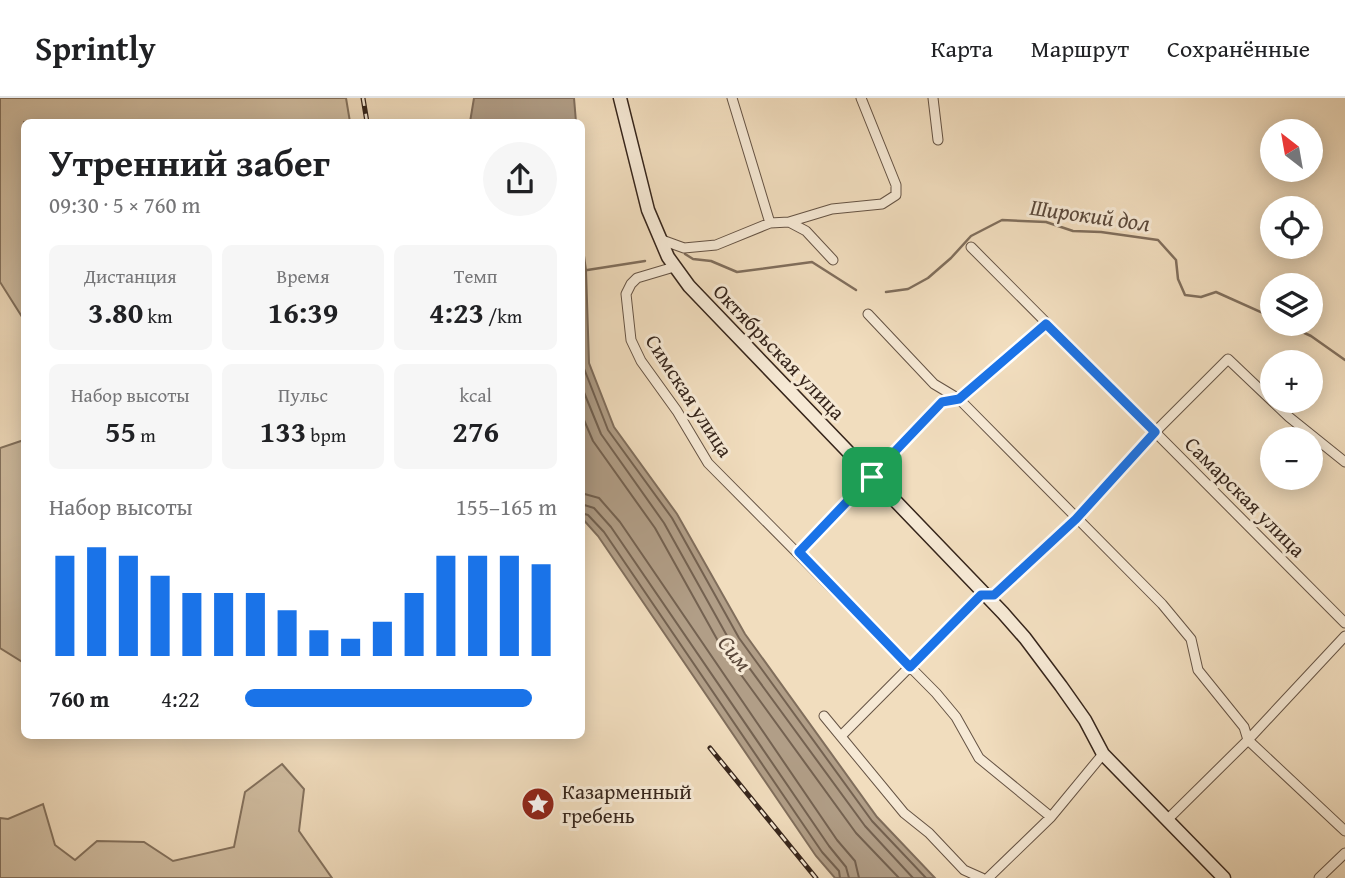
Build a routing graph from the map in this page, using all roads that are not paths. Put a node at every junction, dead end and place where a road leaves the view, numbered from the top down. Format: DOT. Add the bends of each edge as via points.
graph roads {
  1 [pos="620,98"];
  2 [pos="733,98"];
  3 [pos="861,98"];
  4 [pos="933,98"];
  5 [pos="938,140"];
  6 [pos="789,222"];
  7 [pos="770,223"];
  8 [pos="662,240"];
  9 [pos="971,247"];
  10 [pos="833,260"];
  11 [pos="674,268"];
  12 [pos="868,314"];
  13 [pos="1046,324"];
  14 [pos="959,399"];
  15 [pos="1155,432"];
  16 [pos="1345,462"];
  17 [pos="872,477"];
  18 [pos="1076,519"];
  19 [pos="799,552"];
  20 [pos="987,595"];
  21 [pos="1345,623"];
  22 [pos="1345,636"];
  23 [pos="910,667"];
  24 [pos="824,716"];
  25 [pos="842,734"];
  26 [pos="1248,740"];
  27 [pos="1103,754"];
  28 [pos="1051,817"];
  29 [pos="1167,820"];
  30 [pos="1345,831"];
  31 [pos="1345,853"];
  32 [pos="982,878"];
  33 [pos="988,878"];
  34 [pos="1224,878"];
  35 [pos="1319,878"];
  1 -- 8 [label="main road, Октябрьская улица" via="645,200"];
  2 -- 7 [label="street"];
  3 -- 6 [label="street" via="896,195 882,204 832,209"];
  4 -- 5 [label="street"];
  6 -- 7 [label="street"];
  6 -- 10 [label="street" via="806,231"];
  7 -- 8 [label="street" via="716,245 684,248"];
  8 -- 11 [label="main road, Октябрьская улица"];
  9 -- 13 [label="street, Самарская улица"];
  11 -- 17 [label="main road, Октябрьская улица"];
  11 -- 19 [label="street, Симская улица" via="637,278 626,294 631,340 640,361 708,463"];
  12 -- 14 [label="street" via="934,384"];
  13 -- 14 [label="street"];
  13 -- 15 [label="street, Самарская улица"];
  14 -- 17 [label="street" via="942,402"];
  14 -- 18 [label="street"];
  15 -- 16 [label="street" via="1228,359"];
  15 -- 18 [label="street"];
  15 -- 21 [label="street, Самарская улица"];
  17 -- 19 [label="street"];
  17 -- 20 [label="main road, Октябрьская улица"];
  18 -- 20 [label="street" via="994,595"];
  18 -- 26 [label="street" via="1191,639 1198,670 1244,727"];
  19 -- 23 [label="street, Симская улица"];
  20 -- 23 [label="street" via="981,595"];
  20 -- 27 [label="main road, Октябрьская улица" via="1061,686"];
  22 -- 26 [label="street"];
  23 -- 25 [label="street"];
  23 -- 28 [label="street, Симская улица" via="956,716 979,758"];
  24 -- 25 [label="street"];
  25 -- 32 [label="street" via="904,813 964,870"];
  26 -- 29 [label="street"];
  26 -- 30 [label="street"];
  27 -- 28 [label="street"];
  27 -- 29 [label="main road, Октябрьская улица"];
  28 -- 33 [label="street"];
  29 -- 34 [label="main road, Октябрьская улица"];
  31 -- 35 [label="street"];
}
